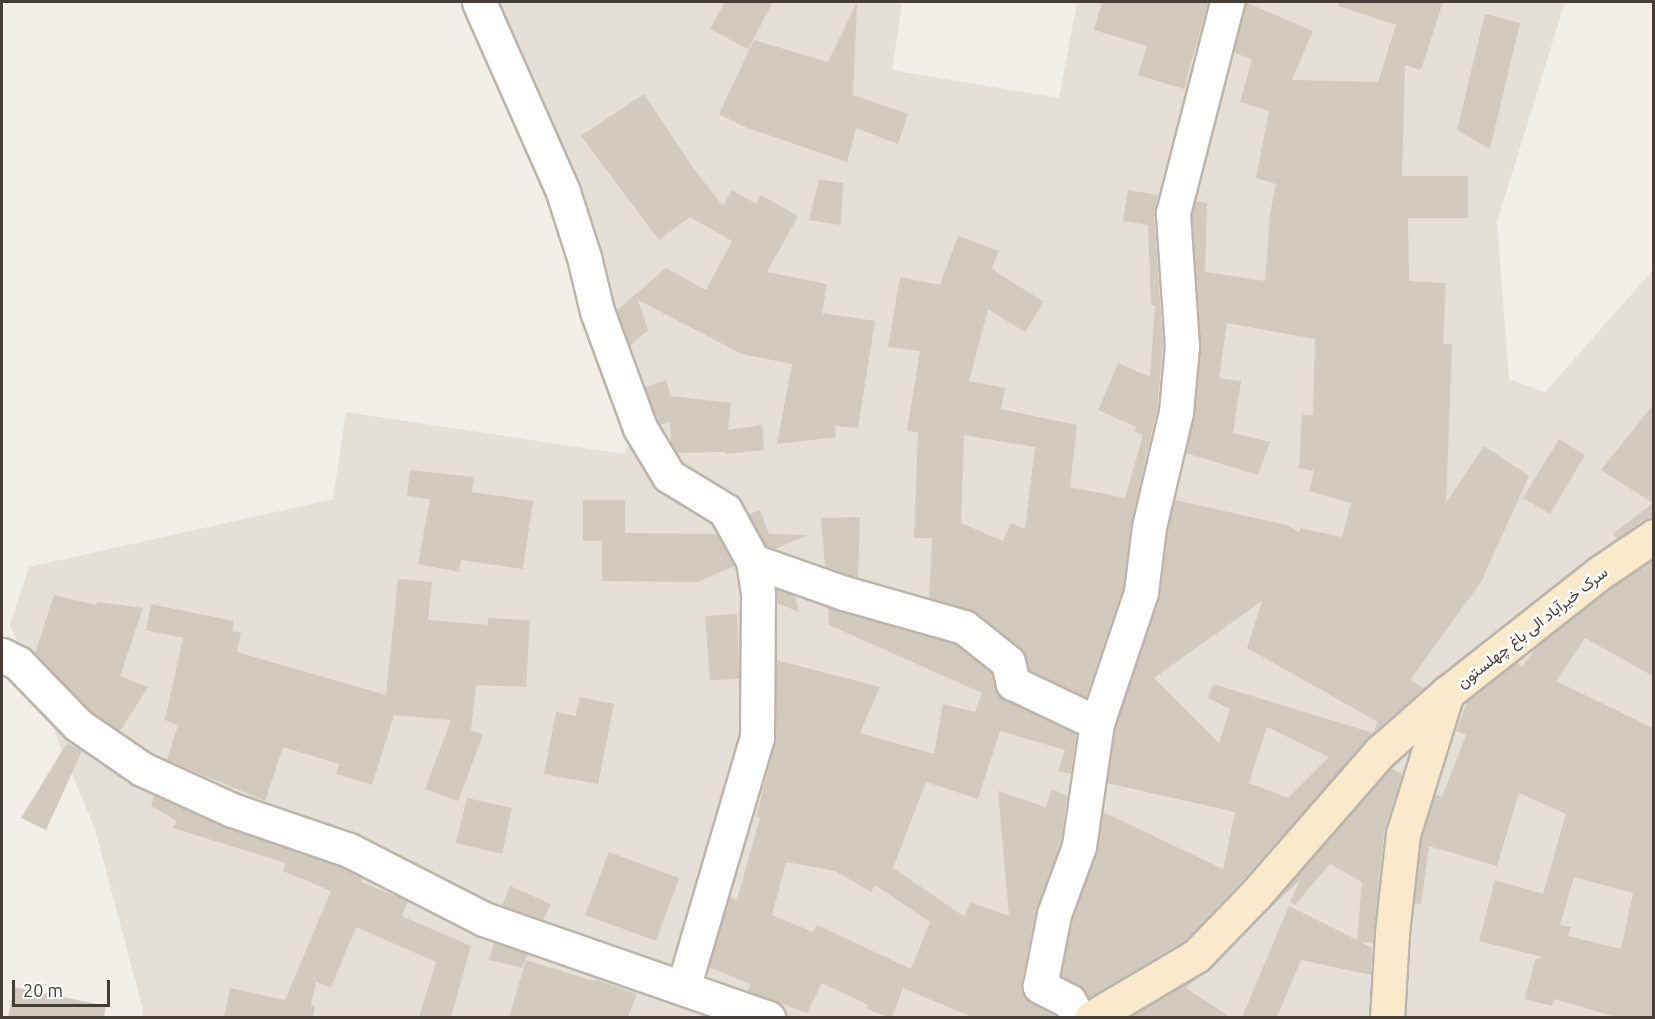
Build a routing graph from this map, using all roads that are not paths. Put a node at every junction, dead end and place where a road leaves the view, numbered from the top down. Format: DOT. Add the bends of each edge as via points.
graph roads {
  1 [pos="479,2"];
  2 [pos="1227,2"];
  3 [pos="1653,536"];
  4 [pos="753,561"];
  5 [pos="2,655"];
  6 [pos="1447,693"];
  7 [pos="1097,723"];
  8 [pos="683,988"];
  9 [pos="768,1017"];
  10 [pos="1079,1017"];
  11 [pos="1091,1017"];
  12 [pos="1387,1017"];
  1 -- 4 [label="street" via="563,192 597,311 640,428 669,476 725,510"];
  2 -- 7 [label="street" via="1173,213 1182,346 1176,412 1149,527 1141,592"];
  3 -- 6 [label="street, سرک خیرآباد الی باغ چهلستون"];
  4 -- 7 [label="street" via="844,593 964,627 1008,662 1013,683"];
  4 -- 8 [label="street" via="758,594 756,738"];
  5 -- 8 [label="street" via="18,663 78,725 142,769 232,810 349,850 484,919"];
  6 -- 11 [label="street" via="1380,752 1256,894 1196,956"];
  6 -- 12 [label="street, سرک خیرآباد الی باغ چهلستون" via="1403,834"];
  7 -- 10 [label="street" via="1079,846 1054,914 1040,986 1069,1001"];
  8 -- 9 [label="street"];
}
